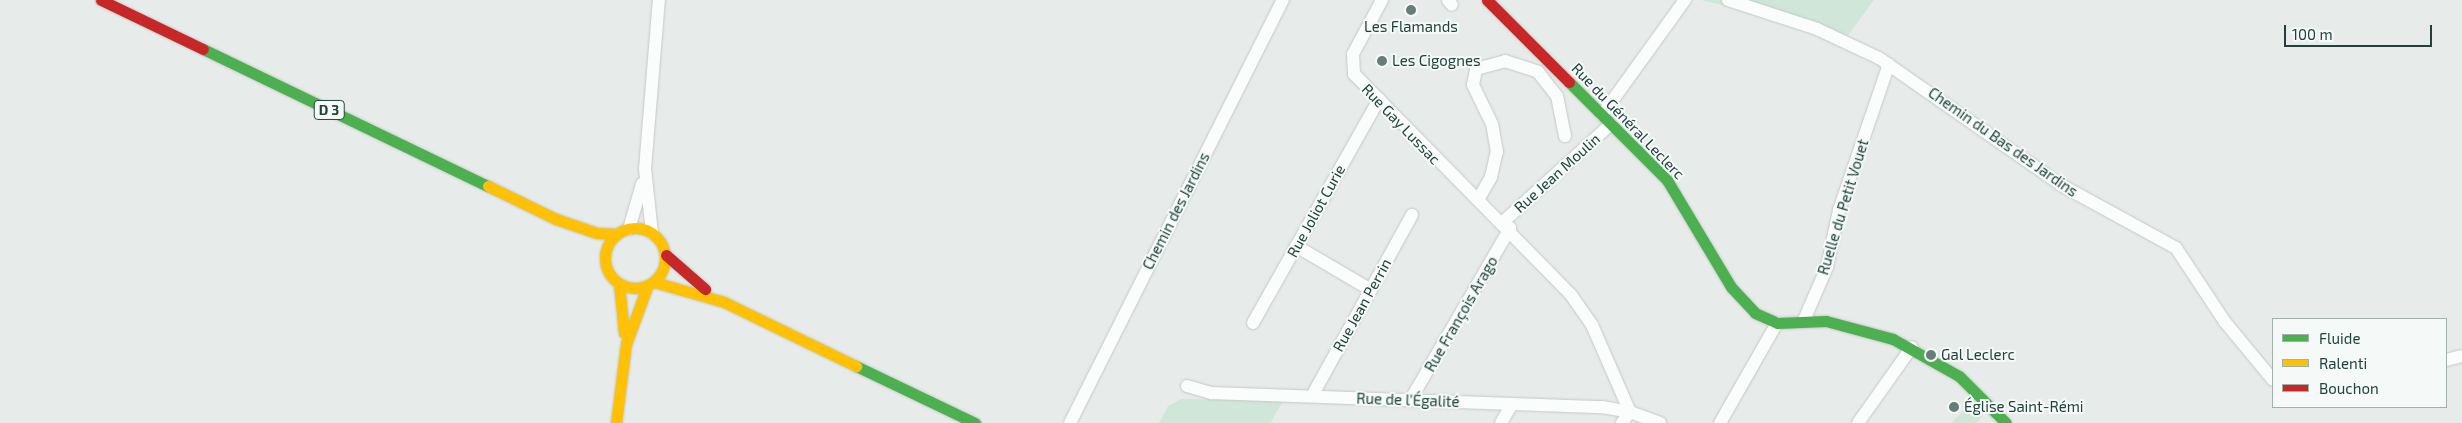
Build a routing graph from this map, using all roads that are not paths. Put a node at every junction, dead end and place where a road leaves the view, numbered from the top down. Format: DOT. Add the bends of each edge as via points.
graph roads {
  1 [pos="101,0"];
  2 [pos="659,0"];
  3 [pos="1283,0"];
  4 [pos="1382,0"];
  5 [pos="1487,0"];
  6 [pos="1728,0"];
  7 [pos="1687,2"];
  8 [pos="1889,64"];
  9 [pos="1379,99"];
  10 [pos="1607,120"];
  11 [pos="1565,136"];
  12 [pos="645,169"];
  13 [pos="1479,198"];
  14 [pos="1412,215"];
  15 [pos="556,219"];
  16 [pos="1507,225"];
  17 [pos="629,229"];
  18 [pos="652,233"];
  19 [pos="617,234"];
  20 [pos="1296,246"];
  21 [pos="666,255"];
  22 [pos="605,262"];
  23 [pos="619,284"];
  24 [pos="651,285"];
  25 [pos="1371,290"];
  26 [pos="724,302"];
  27 [pos="1804,320"];
  28 [pos="1253,323"];
  29 [pos="1777,323"];
  30 [pos="626,344"];
  31 [pos="1912,347"];
  32 [pos="2462,356"];
  33 [pos="2447,360"];
  34 [pos="2272,379"];
  35 [pos="1187,386"];
  36 [pos="1312,396"];
  37 [pos="1411,399"];
  38 [pos="1512,404"];
  39 [pos="1630,412"];
  40 [pos="616,423"];
  41 [pos="975,423"];
  42 [pos="1070,423"];
  43 [pos="1501,423"];
  44 [pos="1622,423"];
  45 [pos="1660,423"];
  46 [pos="1720,423"];
  47 [pos="1858,423"];
  48 [pos="2006,423"];
  1 -- 15 [label="main road, D 3"];
  2 -- 12 [label="street"];
  3 -- 42 [label="street, Chemin des Jardins"];
  4 -- 9 [label="street, Rue Gay Lussac" via="1351,61 1354,74"];
  5 -- 10 [label="main road, Rue du Général Leclerc"];
  6 -- 8 [label="street, Chemin du Bas des Jardins" via="1817,29"];
  7 -- 10 [label="street, Rue Jean Moulin"];
  8 -- 27 [label="street, Ruelle du Petit Vouet" via="1839,210 1827,267"];
  8 -- 34 [label="street, Chemin du Bas des Jardins" via="2061,185 2176,248 2225,322"];
  9 -- 13 [label="street, Rue Gay Lussac"];
  9 -- 20 [label="street, Rue Joliot Curie"];
  10 -- 16 [label="street, Rue Jean Moulin"];
  10 -- 29 [label="main road, Rue du Général Leclerc" via="1675,189 1738,297 1755,313"];
  11 -- 13 [label="street" via="1557,96 1538,72 1505,62 1476,69 1473,85 1492,124 1497,152 1492,177"];
  12 -- 17 [label="street"];
  12 -- 18 [label="street"];
  13 -- 16 [label="street, Rue Gay Lussac"];
  14 -- 25 [label="street, Rue Jean Perrin"];
  15 -- 19 [label="main road, D 3" via="597,233"];
  15 -- 22 [label="main road, D 3"];
  16 -- 37 [label="street, Rue François Arago"];
  16 -- 39 [label="street, Rue Gay Lussac" via="1582,308"];
  17 -- 18 [label="main road"];
  17 -- 19 [label="main road"];
  18 -- 21 [label="main road"];
  19 -- 22 [label="main road" via="608,246"];
  20 -- 25 [label="street"];
  20 -- 28 [label="street, Rue Joliot Curie"];
  21 -- 24 [label="main road"];
  21 -- 26 [label="main road"];
  22 -- 23 [label="main road"];
  23 -- 24 [label="main road"];
  23 -- 30 [label="main road"];
  24 -- 26 [label="main road"];
  24 -- 30 [label="main road"];
  25 -- 36 [label="street, Rue Jean Perrin"];
  26 -- 41 [label="main road"];
  27 -- 29 [label="main road"];
  27 -- 31 [label="main road" via="1861,329"];
  29 -- 46 [label="street"];
  30 -- 40 [label="main road"];
  31 -- 47 [label="street"];
  31 -- 48 [label="main road" via="1967,383"];
  32 -- 33 [label="street"];
  35 -- 36 [label="street, Rue de l'Égalité" via="1212,393"];
  36 -- 37 [label="street, Rue de l'Égalité"];
  37 -- 38 [label="street, Rue de l'Égalité"];
  38 -- 39 [label="street, Rue de l'Égalité"];
  38 -- 43 [label="street"];
  39 -- 44 [label="street"];
  39 -- 45 [label="street, Rue de l'Égalité"];
}
